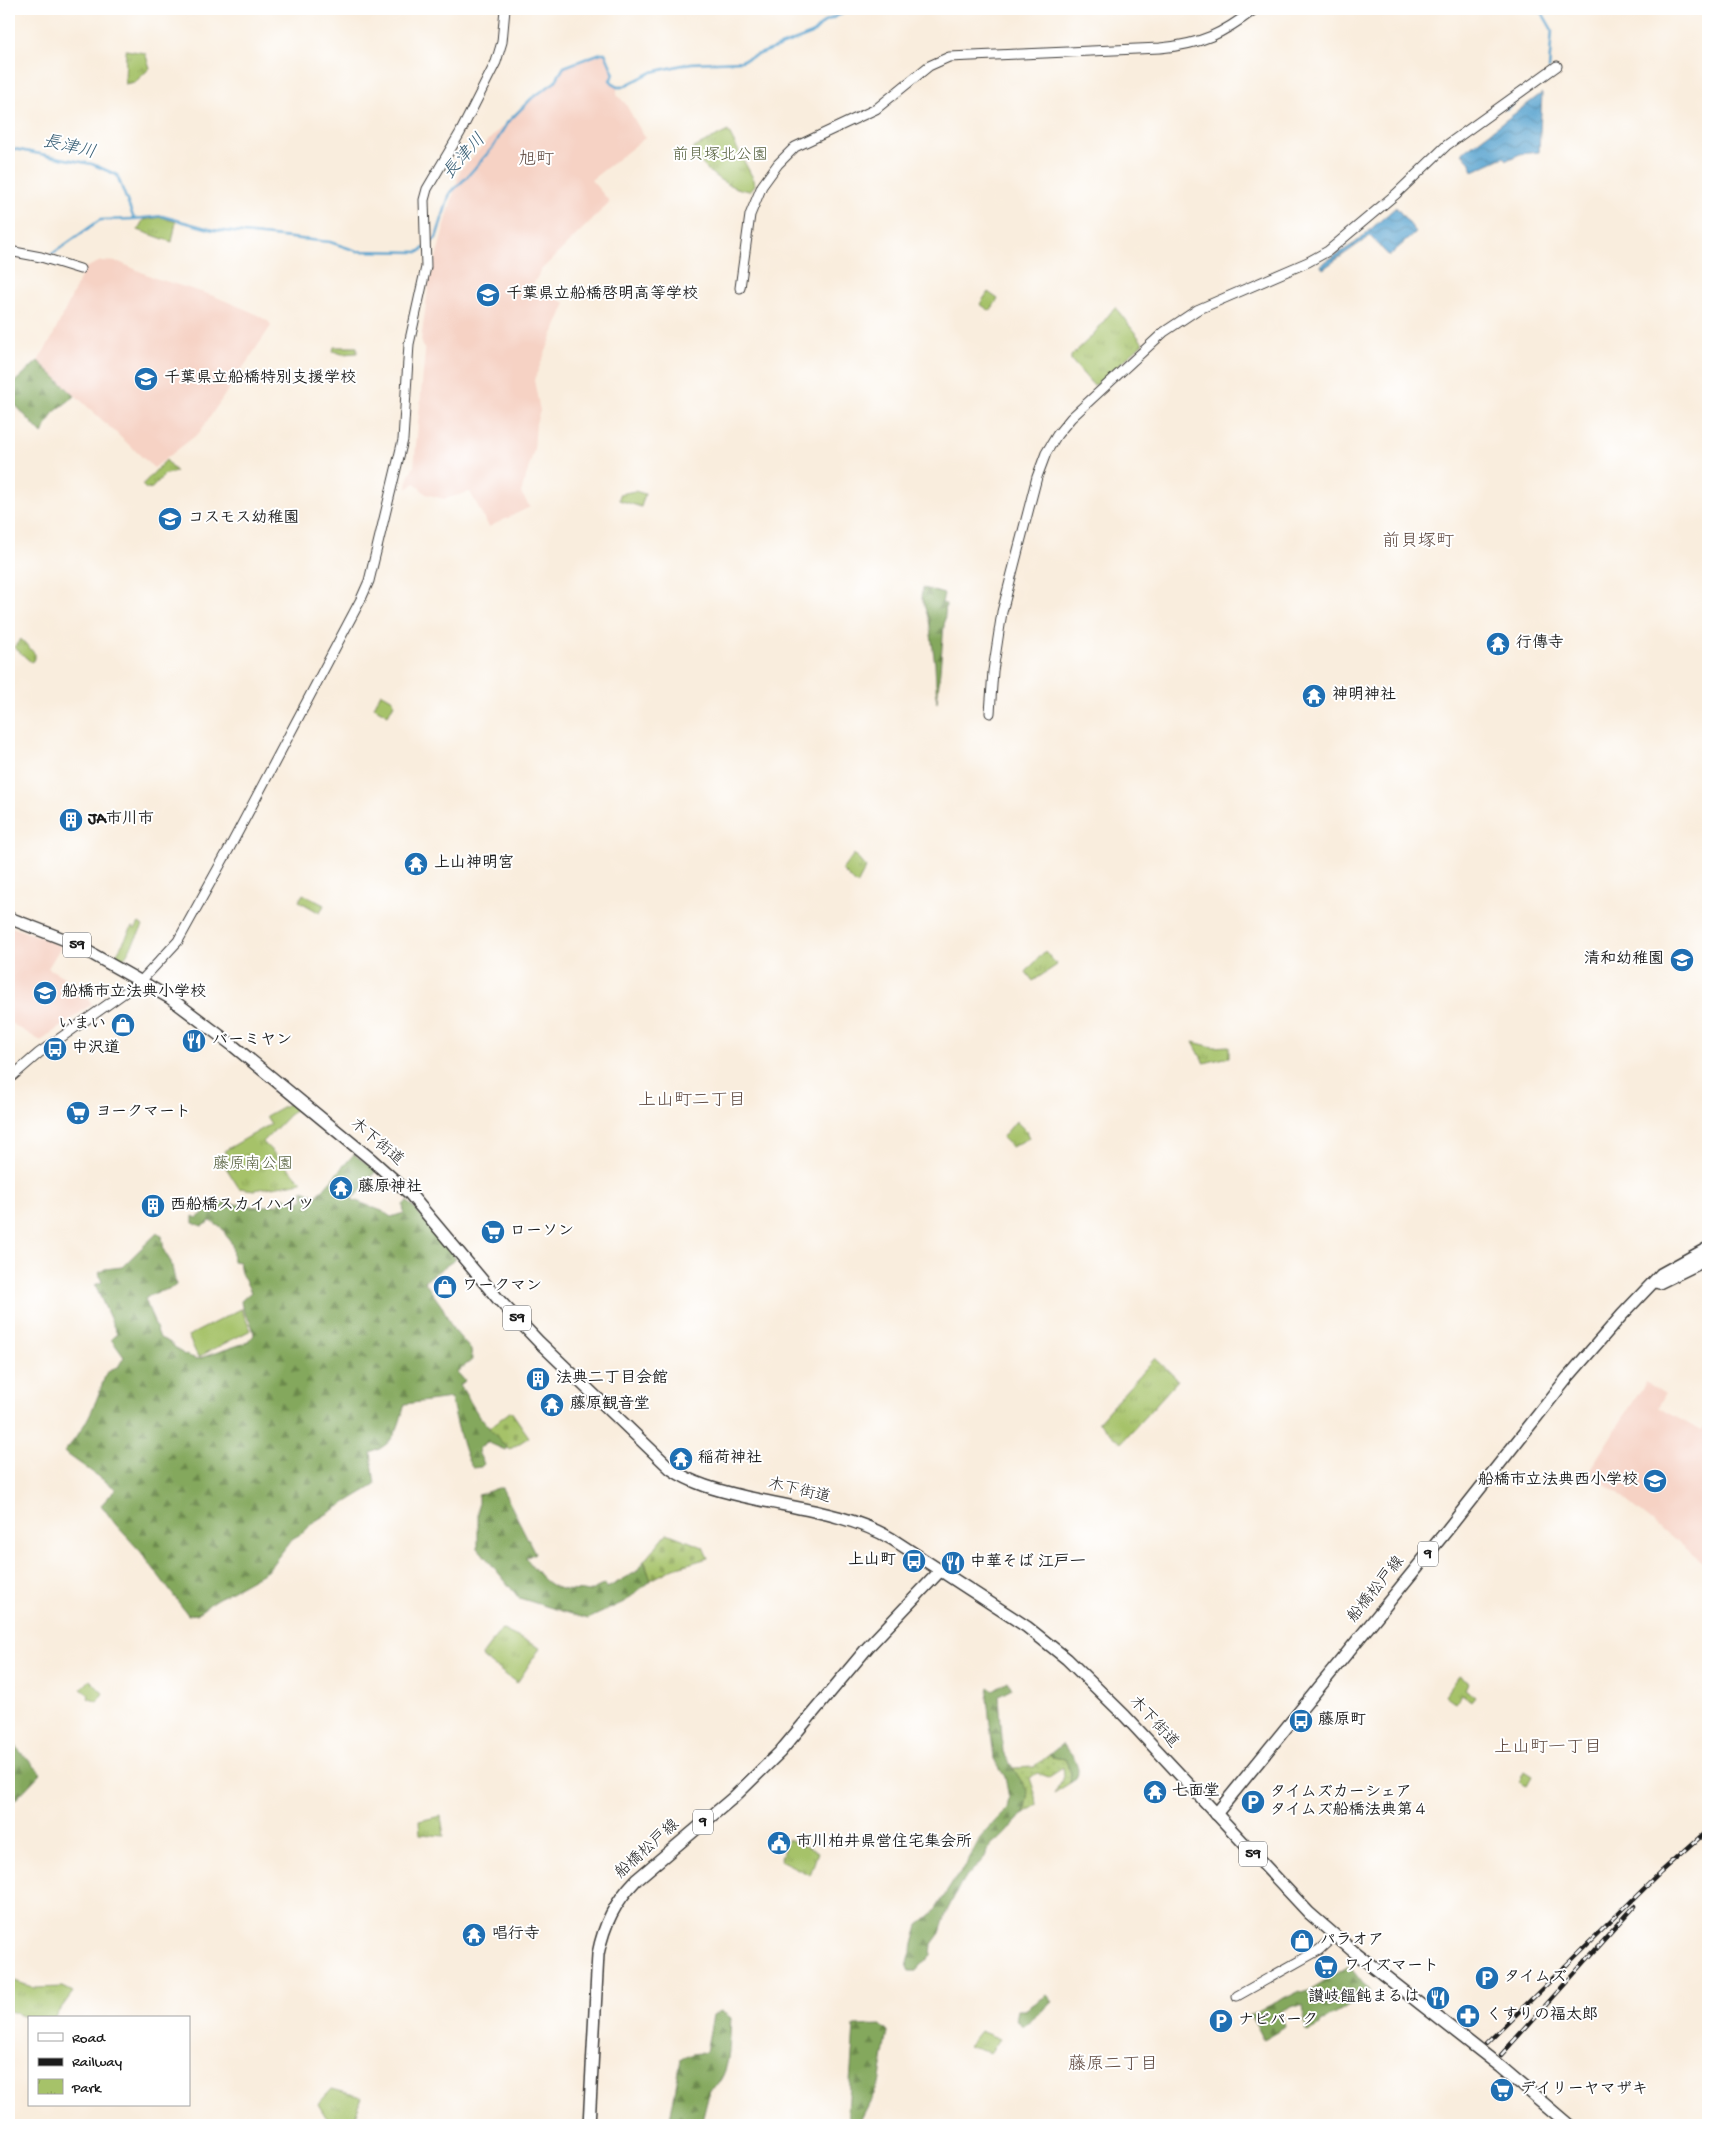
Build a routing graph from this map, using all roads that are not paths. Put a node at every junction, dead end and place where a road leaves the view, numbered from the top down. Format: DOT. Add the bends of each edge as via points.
graph roads {
  1 [pos="506,9"];
  2 [pos="1255,9"];
  3 [pos="1557,66"];
  4 [pos="9,251"];
  5 [pos="80,269"];
  6 [pos="740,288"];
  7 [pos="990,713"];
  8 [pos="9,918"];
  9 [pos="141,981"];
  10 [pos="9,1079"];
  11 [pos="1708,1248"];
  12 [pos="1708,1259"];
  13 [pos="1641,1295"];
  14 [pos="940,1571"];
  15 [pos="1216,1814"];
  16 [pos="1334,1936"];
  17 [pos="1236,1996"];
  18 [pos="589,2125"];
  19 [pos="1570,2125"];
  1 -- 9 [label="street" via="496,62 424,200 426,267 409,344 403,440 369,581 188,926"];
  2 -- 6 [label="street" via="1233,26 1189,45 949,57 929,66 876,109 795,147 778,164 762,186 750,216"];
  3 -- 7 [label="street" via="1447,145 1396,194 1328,251 1197,310 1164,332 1071,418 1046,453 1037,477 1002,612"];
  4 -- 5 [label="street"];
  8 -- 9 [label="main road, 木下街道 / 59" via="71,942"];
  9 -- 10 [label="street" via="39,1053"];
  9 -- 14 [label="main road, 木下街道 / 59" via="190,1012 231,1044 410,1194 505,1306 671,1469 714,1489 872,1528"];
  11 -- 13 [label="main road, 船橋松戸線 / 9" via="1671,1267"];
  12 -- 13 [label="main road, 船橋松戸線 / 9" via="1659,1282"];
  13 -- 15 [label="main road, 船橋松戸線 / 9" via="1568,1377"];
  14 -- 15 [label="main road, 木下街道" via="1027,1627 1067,1658"];
  14 -- 18 [label="main road, 船橋松戸線 / 9" via="868,1647 780,1752 734,1797 624,1893 612,1912 598,1954"];
  15 -- 16 [label="main road, 木下街道 / 59"];
  16 -- 17 [label="street" via="1319,1950"];
  16 -- 19 [label="main road, 木下街道 / 59"];
}
